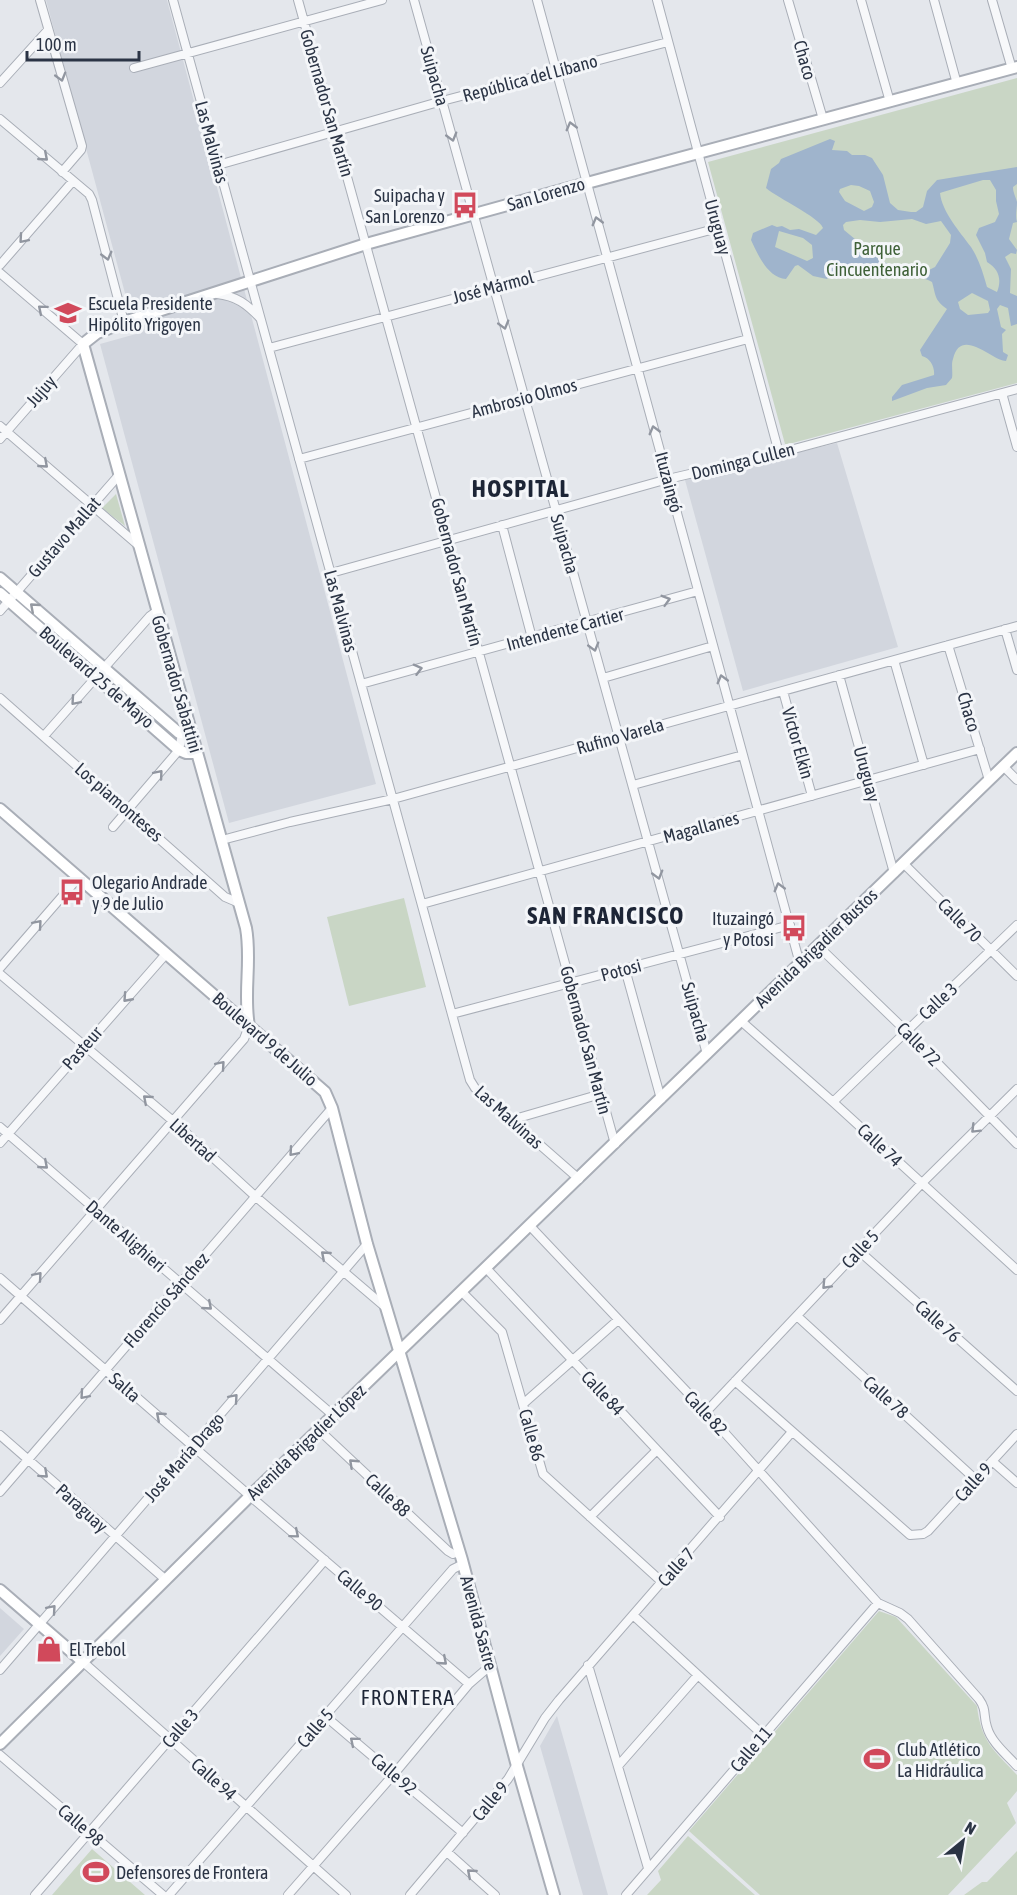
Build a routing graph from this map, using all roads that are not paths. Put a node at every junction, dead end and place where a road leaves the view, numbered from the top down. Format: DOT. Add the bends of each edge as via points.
graph roads {
  1 [pos="173,0"];
  2 [pos="298,0"];
  3 [pos="382,0"];
  4 [pos="414,0"];
  5 [pos="537,0"];
  6 [pos="657,0"];
  7 [pos="788,0"];
  8 [pos="861,0"];
  9 [pos="934,0"];
  10 [pos="992,0"];
  11 [pos="39,1"];
  12 [pos="304,20"];
  13 [pos="48,30"];
  14 [pos="668,42"];
  15 [pos="188,53"];
  16 [pos="134,68"];
  17 [pos="1015,68"];
  18 [pos="556,72"];
  19 [pos="0,83"];
  20 [pos="957,84"];
  21 [pos="442,101"];
  22 [pos="890,102"];
  23 [pos="0,118"];
  24 [pos="823,119"];
  25 [pos="335,133"];
  26 [pos="698,153"];
  27 [pos="218,165"];
  28 [pos="62,172"];
  29 [pos="74,182"];
  30 [pos="587,183"];
  31 [pos="473,215"];
  32 [pos="718,228"];
  33 [pos="366,244"];
  34 [pos="607,256"];
  35 [pos="0,265"];
  36 [pos="0,273"];
  37 [pos="251,281"];
  38 [pos="494,287"];
  39 [pos="212,293"];
  40 [pos="386,317"];
  41 [pos="261,319"];
  42 [pos="124,322"];
  43 [pos="748,339"];
  44 [pos="83,344"];
  45 [pos="269,348"];
  46 [pos="637,368"];
  47 [pos="1017,388"];
  48 [pos="1002,393"];
  49 [pos="525,398"];
  50 [pos="417,426"];
  51 [pos="3,428"];
  52 [pos="0,439"];
  53 [pos="1017,447"];
  54 [pos="779,453"];
  55 [pos="299,459"];
  56 [pos="119,475"];
  57 [pos="668,479"];
  58 [pos="92,505"];
  59 [pos="556,510"];
  60 [pos="502,525"];
  61 [pos="448,541"];
  62 [pos="138,545"];
  63 [pos="331,573"];
  64 [pos="0,578"];
  65 [pos="699,591"];
  66 [pos="16,592"];
  67 [pos="0,593"];
  68 [pos="9,601"];
  69 [pos="0,611"];
  70 [pos="157,611"];
  71 [pos="587,623"];
  72 [pos="1017,626"];
  73 [pos="1005,629"];
  74 [pos="532,638"];
  75 [pos="948,645"];
  76 [pos="713,646"];
  77 [pos="479,652"];
  78 [pos="894,660"];
  79 [pos="1017,670"];
  80 [pos="100,672"];
  81 [pos="839,675"];
  82 [pos="603,678"];
  83 [pos="361,684"];
  84 [pos="783,690"];
  85 [pos="0,698"];
  86 [pos="730,705"];
  87 [pos="187,734"];
  88 [pos="44,736"];
  89 [pos="619,736"];
  90 [pos="980,749"];
  91 [pos="179,750"];
  92 [pos="197,753"];
  93 [pos="1017,753"];
  94 [pos="743,755"];
  95 [pos="924,765"];
  96 [pos="510,766"];
  97 [pos="1003,766"];
  98 [pos="868,780"];
  99 [pos="988,780"];
  100 [pos="1017,780"];
  101 [pos="633,785"];
  102 [pos="813,796"];
  103 [pos="393,799"];
  104 [pos="0,809"];
  105 [pos="128,810"];
  106 [pos="758,811"];
  107 [pos="113,827"];
  108 [pos="222,840"];
  109 [pos="648,841"];
  110 [pos="903,863"];
  111 [pos="539,871"];
  112 [pos="894,873"];
  113 [pos="79,877"];
  114 [pos="239,903"];
  115 [pos="422,904"];
  116 [pos="790,925"];
  117 [pos="1017,926"];
  118 [pos="818,946"];
  119 [pos="992,951"];
  120 [pos="166,954"];
  121 [pos="680,954"];
  122 [pos="800,964"];
  123 [pos="0,968"];
  124 [pos="625,969"];
  125 [pos="0,974"];
  126 [pos="1017,976"];
  127 [pos="570,983"];
  128 [pos="452,1014"];
  129 [pos="741,1021"];
  130 [pos="249,1026"];
  131 [pos="906,1030"];
  132 [pos="84,1046"];
  133 [pos="707,1054"];
  134 [pos="1017,1089"];
  135 [pos="601,1094"];
  136 [pos="661,1099"];
  137 [pos="833,1102"];
  138 [pos="332,1108"];
  139 [pos="989,1116"];
  140 [pos="511,1120"];
  141 [pos="173,1121"];
  142 [pos="0,1127"];
  143 [pos="8,1134"];
  144 [pos="0,1143"];
  145 [pos="615,1144"];
  146 [pos="1017,1144"];
  147 [pos="579,1179"];
  148 [pos="922,1183"];
  149 [pos="255,1196"];
  150 [pos="96,1210"];
  151 [pos="530,1226"];
  152 [pos="368,1244"];
  153 [pos="858,1250"];
  154 [pos="1015,1266"];
  155 [pos="486,1268"];
  156 [pos="344,1271"];
  157 [pos="0,1278"];
  158 [pos="181,1283"];
  159 [pos="462,1292"];
  160 [pos="21,1296"];
  161 [pos="386,1306"];
  162 [pos="797,1316"];
  163 [pos="0,1320"];
  164 [pos="618,1320"];
  165 [pos="400,1352"];
  166 [pos="268,1359"];
  167 [pos="573,1360"];
  168 [pos="106,1370"];
  169 [pos="735,1381"];
  170 [pos="1017,1391"];
  171 [pos="523,1404"];
  172 [pos="706,1412"];
  173 [pos="334,1416"];
  174 [pos="319,1430"];
  175 [pos="791,1433"];
  176 [pos="1017,1434"];
  177 [pos="0,1435"];
  178 [pos="194,1445"];
  179 [pos="657,1450"];
  180 [pos="28,1460"];
  181 [pos="992,1461"];
  182 [pos="760,1471"];
  183 [pos="975,1479"];
  184 [pos="1017,1483"];
  185 [pos="0,1492"];
  186 [pos="250,1497"];
  187 [pos="590,1517"];
  188 [pos="720,1517"];
  189 [pos="115,1537"];
  190 [pos="460,1552"];
  191 [pos="325,1560"];
  192 [pos="463,1564"];
  193 [pos="166,1580"];
  194 [pos="662,1582"];
  195 [pos="0,1590"];
  196 [pos="878,1603"];
  197 [pos="633,1615"];
  198 [pos="39,1624"];
  199 [pos="402,1626"];
  200 [pos="82,1661"];
  201 [pos="491,1665"];
  202 [pos="588,1665"];
  203 [pos="0,1670"];
  204 [pos="698,1674"];
  205 [pos="469,1684"];
  206 [pos="559,1700"];
  207 [pos="325,1716"];
  208 [pos="763,1735"];
  209 [pos="170,1740"];
  210 [pos="0,1744"];
  211 [pos="0,1755"];
  212 [pos="518,1766"];
  213 [pos="618,1766"];
  214 [pos="1017,1766"];
  215 [pos="394,1774"];
  216 [pos="246,1808"];
  217 [pos="90,1832"];
  218 [pos="463,1833"];
  219 [pos="447,1852"];
  220 [pos="313,1867"];
  221 [pos="648,1868"];
  222 [pos="35,1895"];
  223 [pos="163,1895"];
  224 [pos="169,1895"];
  225 [pos="288,1895"];
  226 [pos="346,1895"];
  227 [pos="410,1895"];
  228 [pos="495,1895"];
  229 [pos="554,1895"];
  230 [pos="626,1895"];
  1 -- 15 [label="street, Las Malvinas"];
  2 -- 12 [label="street, Gobernador San Martín"];
  3 -- 12 [label="street"];
  4 -- 21 [label="street, Suipacha"];
  5 -- 18 [label="street, Ituzaingó"];
  6 -- 14 [label="street, Uruguay"];
  7 -- 24 [label="street, Chaco"];
  8 -- 22 [label="street"];
  9 -- 20 [label="street"];
  10 -- 17 [label="street"];
  11 -- 13 [label="street"];
  12 -- 15 [label="street"];
  12 -- 25 [label="street, Gobernador San Martín"];
  13 -- 19 [label="street"];
  13 -- 28 [label="street, one-way" via="82,146"];
  14 -- 18 [label="street, República del Líbano"];
  14 -- 26 [label="street, Uruguay"];
  15 -- 16 [label="street"];
  15 -- 27 [label="street, Las Malvinas"];
  17 -- 20 [label="main road, San Lorenzo"];
  18 -- 21 [label="street, República del Líbano"];
  30 -- 18 [label="street, Ituzaingó, one-way"];
  20 -- 22 [label="main road, San Lorenzo"];
  21 -- 25 [label="street, República del Líbano"];
  21 -- 31 [label="street, Suipacha, one-way"];
  22 -- 24 [label="main road, San Lorenzo"];
  23 -- 28 [label="street, one-way"];
  24 -- 26 [label="main road, San Lorenzo"];
  25 -- 27 [label="street, República del Líbano"];
  25 -- 33 [label="street, Gobernador San Martín"];
  26 -- 30 [label="main road, San Lorenzo"];
  26 -- 32 [label="street, Uruguay"];
  27 -- 37 [label="street, Las Malvinas"];
  28 -- 29 [label="street"];
  29 -- 35 [label="street, one-way"];
  29 -- 42 [label="street, one-way" via="92,200"];
  30 -- 31 [label="main road, San Lorenzo"];
  34 -- 30 [label="street, Ituzaingó, one-way"];
  31 -- 33 [label="main road, San Lorenzo"];
  31 -- 38 [label="street, Suipacha"];
  32 -- 34 [label="street, José Mármol"];
  32 -- 43 [label="street, Uruguay"];
  33 -- 37 [label="main road, San Lorenzo"];
  33 -- 40 [label="street, Gobernador San Martín"];
  34 -- 38 [label="street, José Mármol"];
  34 -- 46 [label="street, Ituzaingó"];
  44 -- 36 [label="street, one-way"];
  37 -- 39 [label="main road, San Lorenzo"];
  37 -- 41 [label="street, Las Malvinas"];
  38 -- 40 [label="street, José Mármol"];
  38 -- 49 [label="street, Suipacha, one-way"];
  39 -- 41 [label="street" via="244,302"];
  39 -- 42 [label="main road, San Lorenzo"];
  40 -- 45 [label="street, José Mármol"];
  40 -- 50 [label="street, Gobernador San Martín"];
  41 -- 45 [label="street, Las Malvinas"];
  42 -- 44 [label="main road, San Lorenzo" via="97,333"];
  43 -- 46 [label="street, Ambrosio Olmos"];
  43 -- 54 [label="street, Uruguay"];
  44 -- 51 [label="street, Jujuy"];
  44 -- 56 [label="main road, Gobernador Sabattini"];
  45 -- 55 [label="street, Las Malvinas"];
  46 -- 49 [label="street, Ambrosio Olmos"];
  57 -- 46 [label="street, Ituzaingó, one-way"];
  47 -- 48 [label="street, Dominga Cullen"];
  48 -- 53 [label="street"];
  48 -- 54 [label="street, Dominga Cullen"];
  49 -- 50 [label="street, Ambrosio Olmos"];
  49 -- 59 [label="street, Suipacha"];
  50 -- 55 [label="street, Ambrosio Olmos"];
  50 -- 61 [label="street, Gobernador San Martín"];
  51 -- 52 [label="street, Jujuy"];
  51 -- 58 [label="street, one-way"];
  54 -- 57 [label="street, Dominga Cullen"];
  55 -- 63 [label="street, Las Malvinas"];
  56 -- 58 [label="street, Gustavo Mallat"];
  56 -- 62 [label="main road, Gobernador Sabattini"];
  57 -- 59 [label="street, Dominga Cullen"];
  57 -- 65 [label="street, Ituzaingó"];
  58 -- 62 [label="street"];
  58 -- 66 [label="street, Gustavo Mallat"];
  59 -- 60 [label="street, Dominga Cullen"];
  59 -- 71 [label="street, Suipacha"];
  60 -- 61 [label="street, Dominga Cullen"];
  60 -- 74 [label="street"];
  61 -- 63 [label="street, Dominga Cullen"];
  61 -- 77 [label="street, Gobernador San Martín"];
  62 -- 70 [label="main road, Gobernador Sabattini"];
  63 -- 83 [label="street, Las Malvinas"];
  64 -- 66 [label="main road, Boulevard 25 de Mayo"];
  71 -- 65 [label="street, Intendente Cartier, one-way"];
  65 -- 76 [label="street, Ituzaingó"];
  66 -- 68 [label="street, Gustavo Mallat"];
  80 -- 66 [label="main road, Boulevard 25 de Mayo, one-way"];
  67 -- 68 [label="main road, Boulevard 25 de Mayo"];
  68 -- 69 [label="street, Gustavo Mallat"];
  68 -- 80 [label="main road, Boulevard 25 de Mayo"];
  70 -- 80 [label="street"];
  70 -- 87 [label="main road, Gobernador Sabattini"];
  71 -- 74 [label="street, Intendente Cartier"];
  71 -- 82 [label="street, Suipacha, one-way"];
  72 -- 73 [label="street, Rufino Varela"];
  73 -- 75 [label="street, Rufino Varela"];
  73 -- 79 [label="street"];
  74 -- 77 [label="street, Intendente Cartier"];
  75 -- 78 [label="street, Rufino Varela"];
  75 -- 90 [label="street, Chaco"];
  76 -- 82 [label="street"];
  86 -- 76 [label="street, Ituzaingó, one-way"];
  83 -- 77 [label="street, Intendente Cartier, one-way"];
  77 -- 96 [label="street, Gobernador San Martín"];
  78 -- 81 [label="street, Rufino Varela"];
  78 -- 95 [label="street"];
  80 -- 87 [label="main road, Boulevard 25 de Mayo"];
  80 -- 88 [label="street, one-way"];
  80 -- 91 [label="main road, Boulevard 25 de Mayo"];
  81 -- 84 [label="street, Rufino Varela"];
  81 -- 98 [label="street, Uruguay"];
  82 -- 89 [label="street, Suipacha"];
  83 -- 103 [label="street, Las Malvinas"];
  84 -- 86 [label="street, Rufino Varela"];
  84 -- 102 [label="street, Victor Elkin"];
  85 -- 88 [label="street, Los piamonteses"];
  86 -- 89 [label="street, Rufino Varela"];
  86 -- 94 [label="street, Ituzaingó"];
  87 -- 91 [label="street"];
  87 -- 92 [label="main road, Gobernador Sabattini"];
  88 -- 105 [label="street, Los piamonteses"];
  89 -- 96 [label="street, Rufino Varela"];
  89 -- 101 [label="street, Suipacha"];
  90 -- 95 [label="street, Magallanes"];
  90 -- 99 [label="street, Chaco"];
  91 -- 92 [label="main road"];
  105 -- 91 [label="street, one-way"];
  92 -- 108 [label="main road, Gobernador Sabattini"];
  93 -- 97 [label="main road, Avenida Brigadier Bustos"];
  94 -- 101 [label="street"];
  94 -- 106 [label="street, Ituzaingó"];
  95 -- 98 [label="street, Magallanes"];
  96 -- 103 [label="street, Rufino Varela"];
  96 -- 111 [label="street, Gobernador San Martín"];
  97 -- 99 [label="main road, Avenida Brigadier Bustos"];
  97 -- 100 [label="street"];
  98 -- 102 [label="street, Magallanes"];
  98 -- 112 [label="street, Uruguay"];
  99 -- 110 [label="main road, Avenida Brigadier Bustos"];
  101 -- 109 [label="street, Suipacha"];
  102 -- 106 [label="street, Magallanes"];
  103 -- 108 [label="street, Rufino Varela"];
  103 -- 115 [label="street, Las Malvinas"];
  104 -- 113 [label="main road, Boulevard 9 de Julio"];
  105 -- 107 [label="street"];
  105 -- 114 [label="street, Los piamonteses" via="225,897"];
  106 -- 109 [label="street, Magallanes"];
  116 -- 106 [label="street, Ituzaingó, one-way"];
  108 -- 114 [label="main road, Gobernador Sabattini"];
  109 -- 111 [label="street, Magallanes"];
  109 -- 121 [label="street, Suipacha, one-way"];
  110 -- 112 [label="main road, Avenida Brigadier Bustos"];
  110 -- 119 [label="street, Calle 70"];
  111 -- 115 [label="street, Magallanes"];
  111 -- 127 [label="street, Gobernador San Martín"];
  112 -- 118 [label="main road, Avenida Brigadier Bustos"];
  113 -- 120 [label="main road, Boulevard 9 de Julio"];
  123 -- 113 [label="street, one-way"];
  114 -- 130 [label="main road, Gobernador Sabattini" via="248,942"];
  115 -- 128 [label="street, Las Malvinas"];
  116 -- 121 [label="street, Potosi"];
  116 -- 122 [label="street, Ituzaingó"];
  117 -- 119 [label="street, Calle 3"];
  118 -- 122 [label="main road, Avenida Brigadier Bustos"];
  118 -- 131 [label="street, Calle 72"];
  119 -- 126 [label="street, Calle 70"];
  119 -- 131 [label="street, Calle 3"];
  120 -- 130 [label="main road, Boulevard 9 de Julio"];
  120 -- 132 [label="street, Pasteur, one-way"];
  121 -- 124 [label="street, Potosi"];
  121 -- 133 [label="street, Suipacha"];
  122 -- 129 [label="main road, Avenida Brigadier Bustos"];
  124 -- 127 [label="street, Potosi"];
  124 -- 136 [label="street"];
  125 -- 132 [label="street, Libertad"];
  127 -- 128 [label="street, Potosi"];
  127 -- 135 [label="street, Gobernador San Martín"];
  128 -- 140 [label="street, Las Malvinas" via="470,1080"];
  129 -- 133 [label="main road, Avenida Brigadier Bustos"];
  129 -- 137 [label="street, Calle 74"];
  130 -- 138 [label="main road, Boulevard 9 de Julio" via="317,1084"];
  141 -- 130 [label="street, one-way" via="244,1039"];
  131 -- 137 [label="street, Calle 3"];
  131 -- 139 [label="street, Calle 72"];
  141 -- 132 [label="street, Libertad, one-way"];
  132 -- 143 [label="street, Pasteur"];
  133 -- 136 [label="main road, Avenida Brigadier Bustos"];
  134 -- 139 [label="street, Calle 5"];
  135 -- 140 [label="street"];
  135 -- 145 [label="street, Gobernador San Martín"];
  136 -- 145 [label="main road, Avenida Brigadier Bustos"];
  137 -- 148 [label="street, Calle 74"];
  138 -- 149 [label="street, Florencio Sánchez, one-way"];
  138 -- 152 [label="main road, Boulevard 9 de Julio"];
  139 -- 146 [label="street, Calle 72"];
  139 -- 148 [label="street, Calle 5, one-way"];
  140 -- 147 [label="street, Las Malvinas"];
  141 -- 149 [label="street, Libertad"];
  141 -- 150 [label="street"];
  142 -- 143 [label="street, Dante Alighieri"];
  143 -- 144 [label="street, Pasteur"];
  143 -- 150 [label="street, Dante Alighieri, one-way"];
  145 -- 147 [label="main road, Avenida Brigadier López"];
  147 -- 151 [label="main road, Avenida Brigadier López"];
  148 -- 153 [label="street, Calle 5"];
  148 -- 154 [label="street, Calle 74"];
  156 -- 149 [label="street, Libertad, one-way"];
  149 -- 158 [label="street, Florencio Sánchez"];
  150 -- 158 [label="street, Dante Alighieri"];
  160 -- 150 [label="street, one-way"];
  151 -- 155 [label="main road, Avenida Brigadier López"];
  151 -- 164 [label="street, Calle 82"];
  152 -- 156 [label="street, José María Drago"];
  152 -- 161 [label="main road, Boulevard 9 de Julio"];
  153 -- 162 [label="street, Calle 5, one-way"];
  153 -- 170 [label="street, Calle 76"];
  155 -- 159 [label="main road, Avenida Brigadier López"];
  155 -- 167 [label="street, Calle 84"];
  156 -- 161 [label="street, Libertad"];
  156 -- 166 [label="street, José María Drago"];
  157 -- 160 [label="street, Salta"];
  158 -- 166 [label="street, Dante Alighieri, one-way"];
  158 -- 168 [label="street, Florencio Sánchez"];
  159 -- 165 [label="main road, Avenida Brigadier López"];
  159 -- 171 [label="street, Calle 86" via="502,1332"];
  160 -- 163 [label="street"];
  160 -- 168 [label="street, Salta"];
  161 -- 165 [label="main road, Boulevard 9 de Julio"];
  162 -- 169 [label="street, Calle 5"];
  162 -- 183 [label="street, Calle 78"];
  164 -- 167 [label="street"];
  164 -- 172 [label="street, Calle 82"];
  165 -- 173 [label="main road, Avenida Brigadier López"];
  165 -- 190 [label="main road, Avenida Sastre"];
  166 -- 173 [label="street, Dante Alighieri"];
  178 -- 166 [label="street, José María Drago, one-way"];
  167 -- 171 [label="street"];
  167 -- 179 [label="street, Calle 84"];
  178 -- 168 [label="street, Salta, one-way"];
  168 -- 180 [label="street, Florencio Sánchez, one-way"];
  169 -- 172 [label="street, Calle 5"];
  169 -- 175 [label="street"];
  171 -- 187 [label="street, Calle 86" via="543,1474"];
  172 -- 182 [label="street, Calle 82"];
  173 -- 174 [label="main road, Avenida Brigadier López"];
  174 -- 186 [label="main road, Avenida Brigadier López"];
  190 -- 174 [label="street, Calle 88, one-way" via="448,1551"];
  175 -- 182 [label="street, Calle 7"];
  175 -- 183 [label="street, Calle 9" via="910,1535 928,1530"];
  176 -- 181 [label="street, Calle 9"];
  177 -- 180 [label="street, Paraguay"];
  178 -- 186 [label="street, Salta"];
  178 -- 189 [label="street, José María Drago"];
  179 -- 187 [label="street"];
  179 -- 188 [label="street, Calle 84"];
  180 -- 185 [label="street, Florencio Sánchez"];
  180 -- 189 [label="street, Paraguay, one-way"];
  181 -- 183 [label="street, Calle 9"];
  181 -- 184 [label="street"];
  182 -- 188 [label="street, Calle 7"];
  182 -- 196 [label="street, Calle 82"];
  186 -- 191 [label="street, Calle 90, one-way"];
  186 -- 193 [label="main road, Avenida Brigadier López"];
  187 -- 194 [label="street, Calle 86"];
  188 -- 194 [label="street, Calle 7"];
  189 -- 193 [label="street, Paraguay"];
  198 -- 189 [label="street, José María Drago, one-way"];
  190 -- 192 [label="main road, Avenida Sastre"];
  191 -- 199 [label="street, Calle 90"];
  191 -- 209 [label="street, Calle 3"];
  192 -- 199 [label="street, Calle 5" via="453,1569"];
  192 -- 201 [label="main road, Avenida Sastre"];
  193 -- 200 [label="main road, Avenida Brigadier López"];
  194 -- 197 [label="street, Calle 7"];
  195 -- 198 [label="main road"];
  196 -- 208 [label="street, Calle 11"];
  196 -- 214 [label="street" via="908,1619 979,1699 985,1707 991,1736"];
  197 -- 202 [label="street, Calle 7"];
  197 -- 204 [label="street"];
  198 -- 200 [label="main road"];
  198 -- 203 [label="street, José María Drago"];
  199 -- 205 [label="street, Calle 90, one-way"];
  199 -- 207 [label="street, Calle 5"];
  200 -- 209 [label="street, Calle 94"];
  200 -- 210 [label="main road, Avenida Brigadier López"];
  201 -- 205 [label="street"];
  201 -- 212 [label="main road, Avenida Sastre"];
  202 -- 206 [label="street, Calle 7"];
  202 -- 213 [label="street"];
  204 -- 208 [label="street"];
  204 -- 213 [label="street"];
  205 -- 215 [label="street"];
  206 -- 212 [label="street, Calle 9"];
  215 -- 207 [label="street, Calle 92, one-way"];
  207 -- 216 [label="street, Calle 5"];
  208 -- 221 [label="street, Calle 11"];
  209 -- 216 [label="street, Calle 94"];
  209 -- 217 [label="street, Calle 3"];
  211 -- 217 [label="street, Calle 98"];
  212 -- 218 [label="street, Calle 9"];
  212 -- 229 [label="main road, Avenida Sastre"];
  213 -- 221 [label="street"];
  215 -- 218 [label="street, Calle 92"];
  215 -- 220 [label="street"];
  216 -- 220 [label="street, Calle 94"];
  216 -- 224 [label="street, Calle 5"];
  217 -- 222 [label="street, Calle 3"];
  217 -- 223 [label="street, Calle 98"];
  218 -- 219 [label="street, Calle 9"];
  219 -- 227 [label="street, Calle 9"];
  228 -- 219 [label="street, one-way"];
  220 -- 225 [label="street"];
  220 -- 226 [label="street, Calle 94"];
  221 -- 230 [label="street, Calle 11"];
}
